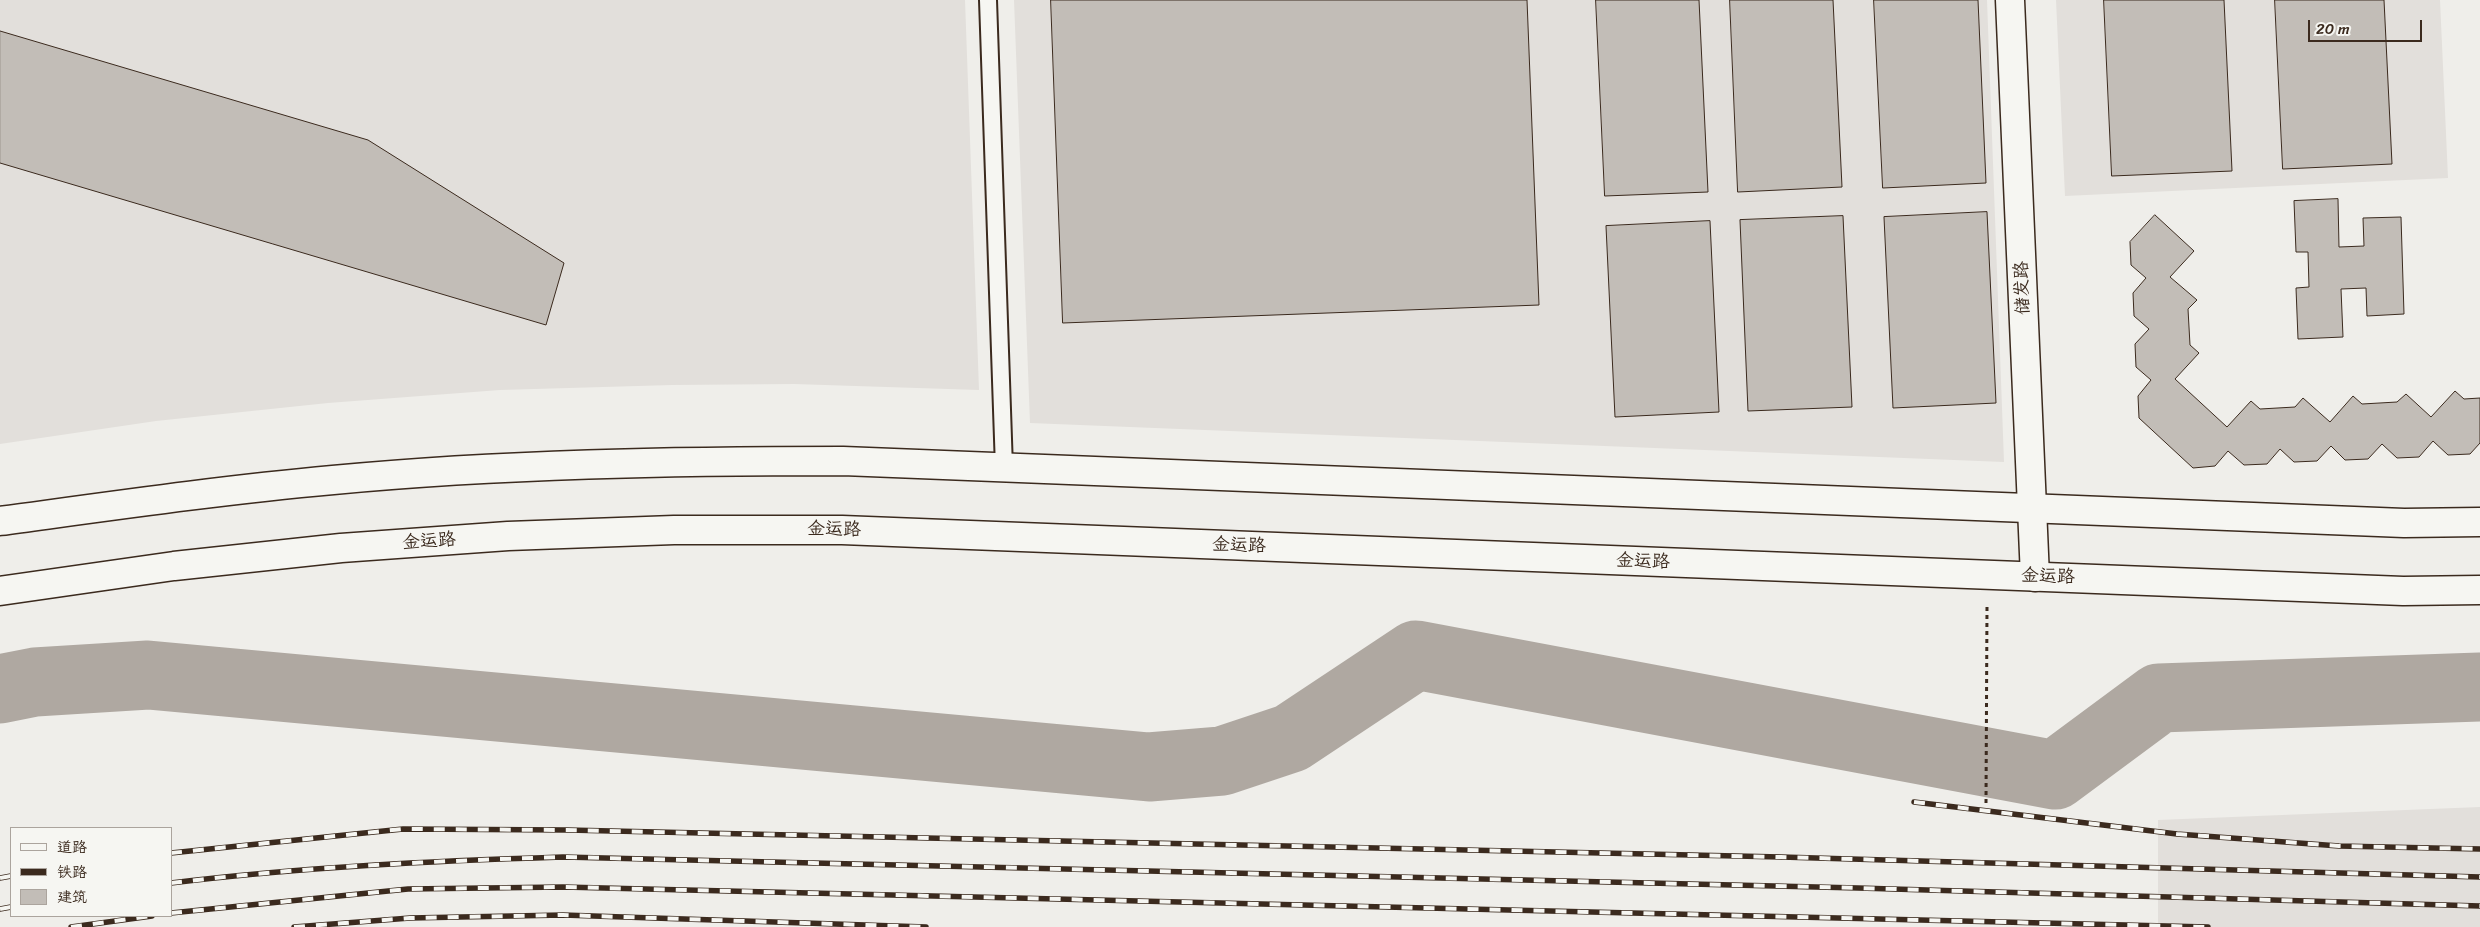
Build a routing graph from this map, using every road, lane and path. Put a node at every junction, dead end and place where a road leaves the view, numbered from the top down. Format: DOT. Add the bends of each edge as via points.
graph roads {
  1 [pos="988,0"];
  2 [pos="2010,0"];
  3 [pos="1004,468"];
  4 [pos="2032,508"];
  5 [pos="0,522"];
  6 [pos="2480,522"];
  7 [pos="1987,575"];
  8 [pos="2035,576"];
  9 [pos="0,590"];
  10 [pos="2480,590"];
  11 [pos="1986,803"];
  1 -- 3 [label="lane"];
  2 -- 4 [label="main road, 储发路"];
  3 -- 4 [label="main road"];
  3 -- 5 [label="main road" via="843,461 673,461 504,468 334,480 166,498"];
  4 -- 6 [label="main road" via="2404,523"];
  4 -- 8 [label="main road, 储发路"];
  7 -- 8 [label="main road, 金运路"];
  7 -- 9 [label="main road, 金运路" via="842,530 674,530 508,536 341,548 174,566"];
  7 -- 11 [label="path"];
  8 -- 10 [label="main road, 金运路" via="2403,591"];
}
